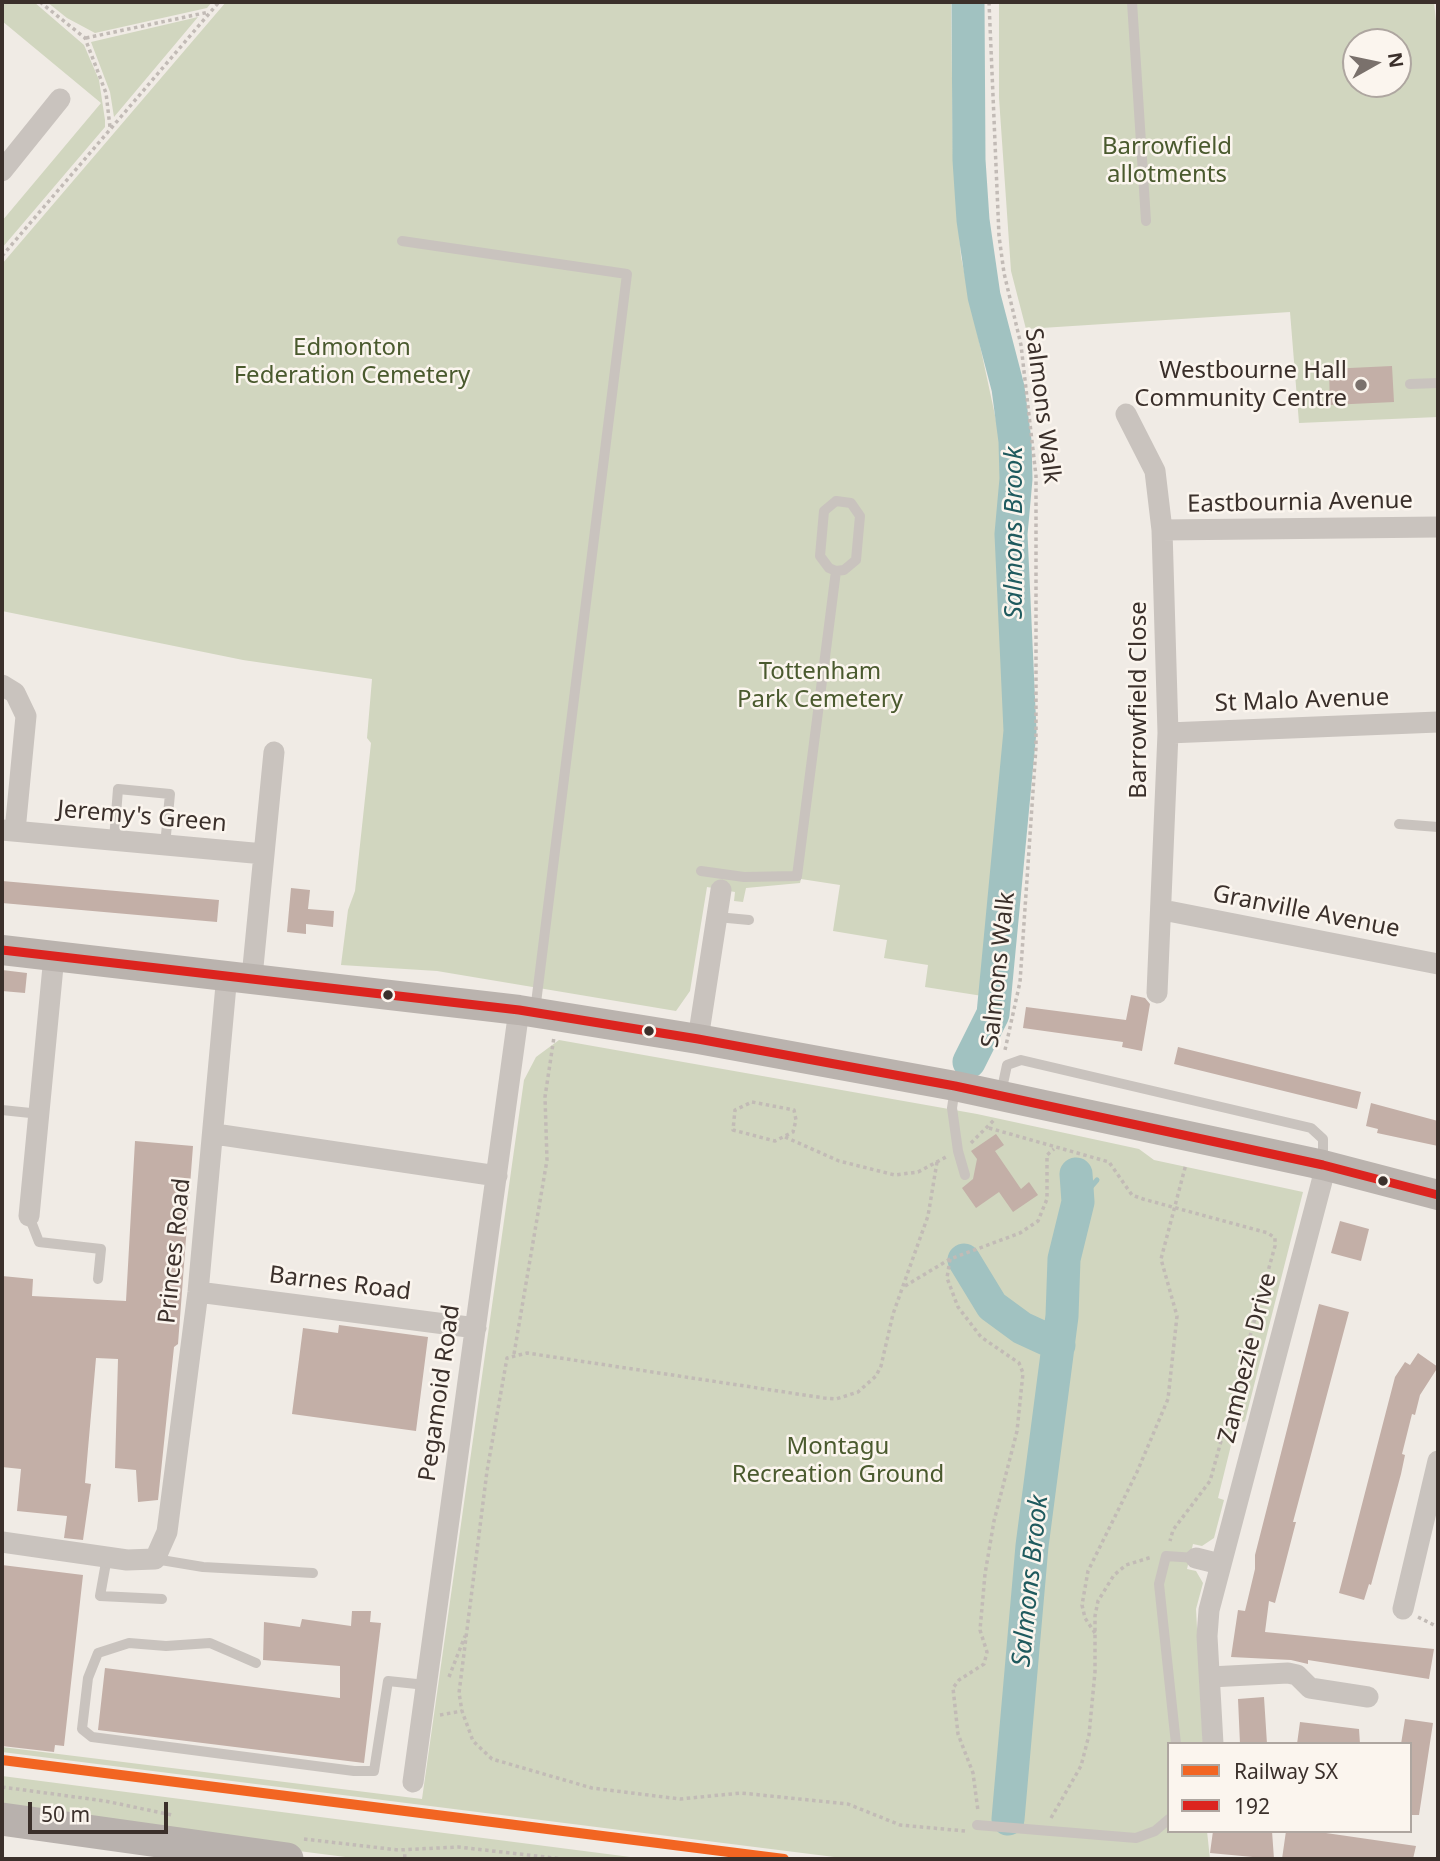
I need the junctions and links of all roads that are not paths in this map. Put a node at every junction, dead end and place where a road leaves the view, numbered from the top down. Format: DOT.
graph roads {
  1 [pos="1132,2"];
  2 [pos="60,99"];
  3 [pos="2,171"];
  4 [pos="1146,221"];
  5 [pos="402,241"];
  6 [pos="1438,383"];
  7 [pos="1410,384"];
  8 [pos="1126,414"];
  9 [pos="1438,527"];
  10 [pos="1162,530"];
  11 [pos="836,571"];
  12 [pos="2,685"];
  13 [pos="1438,722"];
  14 [pos="1168,733"];
  15 [pos="274,752"];
  16 [pos="1399,824"];
  17 [pos="1438,827"];
  18 [pos="8,831"];
  19 [pos="114,841"];
  20 [pos="165,845"];
  21 [pos="264,854"];
  22 [pos="701,871"];
  23 [pos="722,882"];
  24 [pos="1163,910"];
  25 [pos="717,917"];
  26 [pos="750,920"];
  27 [pos="2,950"];
  28 [pos="54,956"];
  29 [pos="1438,964"];
  30 [pos="240,976"];
  31 [pos="1157,993"];
  32 [pos="527,1012"];
  33 [pos="698,1039"];
  34 [pos="955,1086"];
  35 [pos="999,1105"];
  36 [pos="2,1110"];
  37 [pos="40,1114"];
  38 [pos="215,1134"];
  39 [pos="1323,1165"];
  40 [pos="965,1175"];
  41 [pos="497,1176"];
  42 [pos="1438,1195"];
  43 [pos="29,1216"];
  44 [pos="98,1279"];
  45 [pos="198,1292"];
  46 [pos="476,1328"];
  47 [pos="1438,1461"];
  48 [pos="2,1542"];
  49 [pos="107,1557"];
  50 [pos="1196,1558"];
  51 [pos="155,1559"];
  52 [pos="1220,1564"];
  53 [pos="313,1573"];
  54 [pos="162,1599"];
  55 [pos="1403,1609"];
  56 [pos="256,1663"];
  57 [pos="1210,1677"];
  58 [pos="426,1685"];
  59 [pos="1368,1697"];
  60 [pos="1176,1742"];
  61 [pos="1213,1742"];
  62 [pos="413,1782"];
  63 [pos="2,1819"];
  64 [pos="1167,1821"];
  65 [pos="977,1825"];
  66 [pos="291,1848"];
  1 -- 4 [label="lane"];
  2 -- 3 [label="street"];
  5 -- 32 [label="lane"];
  6 -- 7 [label="lane"];
  8 -- 10 [label="street, Barrowfield Close"];
  9 -- 10 [label="street, Eastbournia Avenue"];
  10 -- 14 [label="street, Barrowfield Close"];
  11 -- 11 [label="lane"];
  11 -- 23 [label="lane"];
  12 -- 18 [label="street, Jeremy's Green"];
  13 -- 14 [label="street, St Malo Avenue"];
  14 -- 24 [label="street, Barrowfield Close"];
  15 -- 21 [label="street"];
  16 -- 17 [label="lane"];
  18 -- 19 [label="street, Jeremy's Green"];
  19 -- 20 [label="street, Jeremy's Green"];
  19 -- 20 [label="lane"];
  20 -- 21 [label="street, Jeremy's Green"];
  21 -- 30 [label="street"];
  22 -- 23 [label="lane"];
  23 -- 25 [label="street"];
  24 -- 29 [label="street, Granville Avenue"];
  24 -- 31 [label="street, Barrowfield Close"];
  25 -- 26 [label="lane"];
  25 -- 33 [label="street"];
  27 -- 28 [label="main road"];
  28 -- 30 [label="main road"];
  28 -- 37 [label="street"];
  30 -- 32 [label="main road"];
  30 -- 38 [label="street, Princes Road"];
  32 -- 33 [label="main road"];
  32 -- 41 [label="street, Pegamoid Road"];
  33 -- 34 [label="main road"];
  34 -- 35 [label="main road"];
  34 -- 40 [label="lane"];
  35 -- 39 [label="main road"];
  35 -- 39 [label="lane"];
  36 -- 37 [label="lane"];
  37 -- 43 [label="street"];
  38 -- 41 [label="street"];
  38 -- 45 [label="street, Princes Road"];
  39 -- 42 [label="main road"];
  39 -- 52 [label="street, Zambezie Drive"];
  41 -- 46 [label="street, Pegamoid Road"];
  43 -- 44 [label="lane"];
  45 -- 46 [label="street, Barnes Road"];
  45 -- 51 [label="street, Princes Road"];
  46 -- 58 [label="street, Pegamoid Road"];
  47 -- 55 [label="street"];
  48 -- 49 [label="street"];
  49 -- 51 [label="street"];
  49 -- 54 [label="lane"];
  50 -- 52 [label="street"];
  50 -- 60 [label="lane"];
  51 -- 53 [label="lane"];
  52 -- 57 [label="street, Zambezie Drive"];
  56 -- 58 [label="lane"];
  57 -- 59 [label="street"];
  57 -- 61 [label="street, Zambezie Drive"];
  58 -- 62 [label="street, Pegamoid Road"];
  63 -- 66 [label="main road"];
  64 -- 65 [label="lane"];
}
